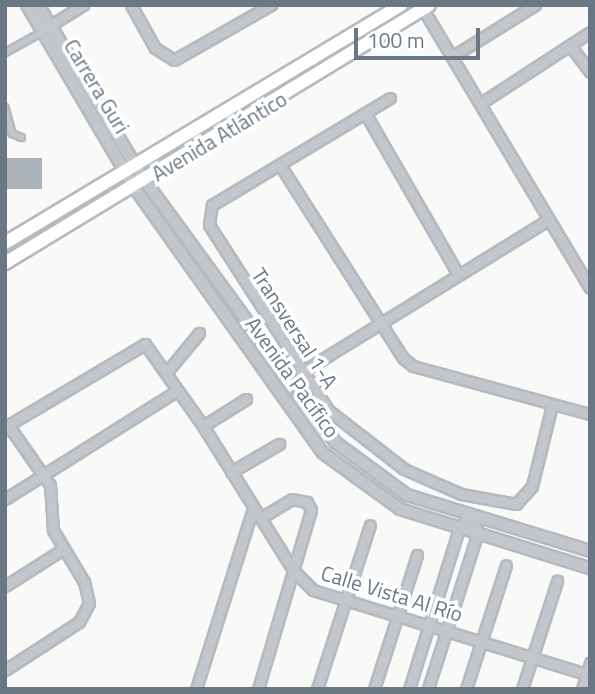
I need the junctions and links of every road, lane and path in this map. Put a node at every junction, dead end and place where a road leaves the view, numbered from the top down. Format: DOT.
graph roads {
  1 [pos="27,5"];
  2 [pos="38,5"];
  3 [pos="83,5"];
  4 [pos="131,5"];
  5 [pos="271,5"];
  6 [pos="401,5"];
  7 [pos="535,5"];
  8 [pos="426,7"];
  9 [pos="46,29"];
  10 [pos="590,32"];
  11 [pos="572,48"];
  12 [pos="5,52"];
  13 [pos="453,56"];
  14 [pos="590,72"];
  15 [pos="390,98"];
  16 [pos="481,103"];
  17 [pos="5,107"];
  18 [pos="365,113"];
  19 [pos="21,137"];
  20 [pos="280,165"];
  21 [pos="131,170"];
  22 [pos="140,184"];
  23 [pos="548,220"];
  24 [pos="5,243"];
  25 [pos="5,263"];
  26 [pos="458,274"];
  27 [pos="590,288"];
  28 [pos="232,297"];
  29 [pos="222,310"];
  30 [pos="379,324"];
  31 [pos="199,333"];
  32 [pos="166,373"];
  33 [pos="300,373"];
  34 [pos="178,390"];
  35 [pos="246,399"];
  36 [pos="552,405"];
  37 [pos="590,414"];
  38 [pos="7,426"];
  39 [pos="204,426"];
  40 [pos="279,444"];
  41 [pos="231,472"];
  42 [pos="42,476"];
  43 [pos="5,499"];
  44 [pos="253,508"];
  45 [pos="470,514"];
  46 [pos="260,518"];
  47 [pos="370,525"];
  48 [pos="459,528"];
  49 [pos="478,532"];
  50 [pos="63,549"];
  51 [pos="590,551"];
  52 [pos="417,555"];
  53 [pos="506,565"];
  54 [pos="588,567"];
  55 [pos="293,570"];
  56 [pos="557,580"];
  57 [pos="5,586"];
  58 [pos="346,598"];
  59 [pos="399,614"];
  60 [pos="431,622"];
  61 [pos="448,628"];
  62 [pos="482,640"];
  63 [pos="532,656"];
  64 [pos="590,662"];
  65 [pos="5,670"];
  66 [pos="588,675"];
  67 [pos="196,689"];
  68 [pos="258,689"];
  69 [pos="317,689"];
  70 [pos="374,689"];
  71 [pos="410,689"];
  72 [pos="428,689"];
  73 [pos="466,689"];
  74 [pos="522,689"];
  75 [pos="582,689"];
  1 -- 9 [label="street, Carrera Guri"];
  2 -- 9 [label="street, Carrera Guri"];
  3 -- 9 [label="street"];
  4 -- 5 [label="street"];
  6 -- 21 [label="main road, Avenida Atlántico"];
  7 -- 13 [label="street"];
  8 -- 13 [label="street"];
  8 -- 22 [label="main road, Avenida Atlántico"];
  9 -- 12 [label="lane"];
  9 -- 21 [label="street, Carrera Guri"];
  10 -- 11 [label="street"];
  11 -- 14 [label="street"];
  11 -- 16 [label="street"];
  13 -- 16 [label="street"];
  15 -- 18 [label="street"];
  16 -- 23 [label="street"];
  17 -- 19 [label="lane"];
  18 -- 20 [label="street"];
  18 -- 26 [label="street"];
  20 -- 30 [label="street"];
  20 -- 33 [label="street, Transversal 1-A"];
  21 -- 22 [label="street, Carrera Guri"];
  21 -- 24 [label="main road, Avenida Atlántico"];
  22 -- 25 [label="main road, Avenida Atlántico"];
  22 -- 28 [label="street, Avenida Pacífico"];
  22 -- 29 [label="street, Avenida Pacífico"];
  23 -- 26 [label="street"];
  23 -- 27 [label="street"];
  26 -- 30 [label="street"];
  28 -- 29 [label="street"];
  28 -- 45 [label="street, Avenida Pacífico"];
  29 -- 48 [label="street, Avenida Pacífico"];
  30 -- 33 [label="street"];
  30 -- 36 [label="street"];
  31 -- 32 [label="street"];
  32 -- 34 [label="street, Calle Vista Al Río"];
  32 -- 38 [label="street, Calle Vista Al Río"];
  33 -- 36 [label="street, Transversal 1-A"];
  34 -- 39 [label="street, Calle Vista Al Río"];
  34 -- 42 [label="street"];
  35 -- 39 [label="street"];
  36 -- 37 [label="street"];
  38 -- 42 [label="street"];
  39 -- 41 [label="street, Calle Vista Al Río"];
  40 -- 41 [label="street"];
  41 -- 44 [label="street, Calle Vista Al Río"];
  42 -- 43 [label="street"];
  42 -- 50 [label="street"];
  44 -- 46 [label="street, Calle Vista Al Río"];
  44 -- 67 [label="street"];
  45 -- 48 [label="street"];
  45 -- 49 [label="street"];
  45 -- 51 [label="street, Avenida Pacífico"];
  46 -- 55 [label="street, Calle Vista Al Río"];
  46 -- 55 [label="street"];
  47 -- 58 [label="street"];
  48 -- 49 [label="street, Avenida Pacífico"];
  48 -- 60 [label="street"];
  49 -- 54 [label="street, Avenida Pacífico"];
  49 -- 61 [label="street"];
  50 -- 57 [label="street"];
  50 -- 65 [label="street"];
  51 -- 54 [label="street"];
  52 -- 59 [label="street"];
  53 -- 62 [label="street"];
  55 -- 58 [label="street, Calle Vista Al Río"];
  55 -- 68 [label="street"];
  56 -- 63 [label="street"];
  58 -- 59 [label="street, Calle Vista Al Río"];
  58 -- 69 [label="street"];
  59 -- 60 [label="street, Calle Vista Al Río"];
  59 -- 70 [label="street"];
  60 -- 61 [label="street, Calle Vista Al Río"];
  60 -- 71 [label="street"];
  61 -- 62 [label="street, Calle Vista Al Río"];
  61 -- 72 [label="street"];
  62 -- 63 [label="street, Calle Vista Al Río"];
  62 -- 73 [label="street"];
  63 -- 66 [label="street, Calle Vista Al Río"];
  63 -- 74 [label="street"];
  64 -- 66 [label="street"];
  66 -- 75 [label="street"];
}
